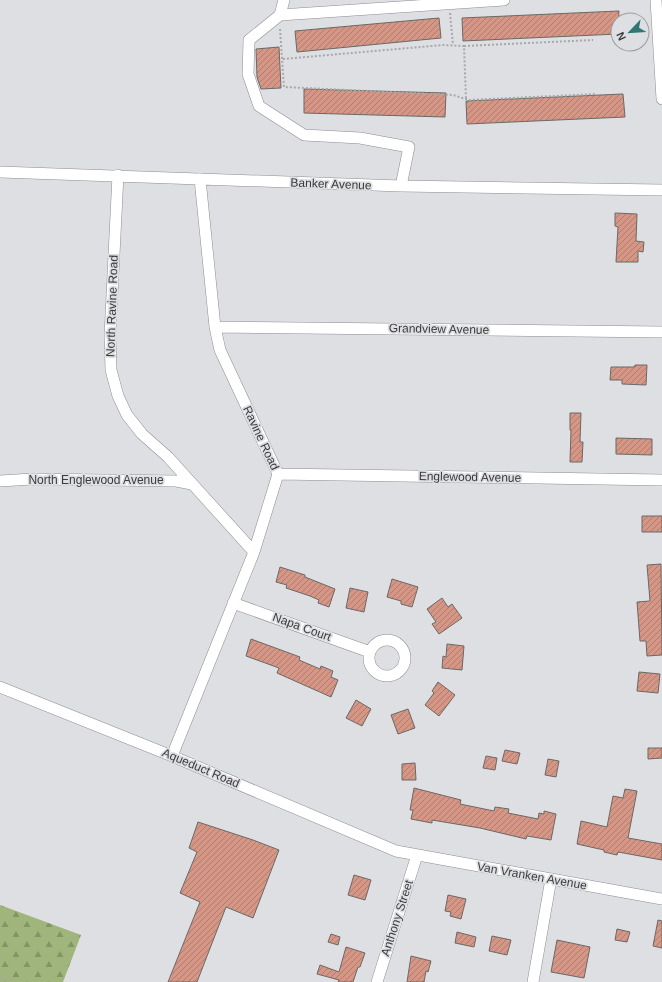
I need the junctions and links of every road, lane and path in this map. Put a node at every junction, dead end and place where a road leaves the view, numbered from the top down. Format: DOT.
graph roads {
  1 [pos="284,0"];
  2 [pos="504,0"];
  3 [pos="656,0"];
  4 [pos="449,4"];
  5 [pos="278,17"];
  6 [pos="593,40"];
  7 [pos="453,45"];
  8 [pos="464,46"];
  9 [pos="283,59"];
  10 [pos="596,94"];
  11 [pos="466,99"];
  12 [pos="662,99"];
  13 [pos="0,172"];
  14 [pos="118,175"];
  15 [pos="200,179"];
  16 [pos="401,186"];
  17 [pos="662,190"];
  18 [pos="215,326"];
  19 [pos="662,332"];
  20 [pos="278,474"];
  21 [pos="662,480"];
  22 [pos="0,481"];
  23 [pos="192,484"];
  24 [pos="254,552"];
  25 [pos="233,603"];
  26 [pos="370,652"];
  27 [pos="0,687"];
  28 [pos="172,756"];
  29 [pos="402,852"];
  30 [pos="417,855"];
  31 [pos="551,880"];
  32 [pos="662,899"];
  33 [pos="0,977"];
  34 [pos="8,982"];
  35 [pos="377,982"];
  36 [pos="533,982"];
  1 -- 5 [label="street"];
  2 -- 4 [label="street"];
  3 -- 12 [label="street"];
  4 -- 5 [label="street"];
  4 -- 7 [label="path"];
  5 -- 9 [label="path"];
  5 -- 16 [label="street"];
  6 -- 8 [label="path"];
  7 -- 8 [label="path"];
  7 -- 9 [label="path"];
  8 -- 11 [label="path"];
  9 -- 11 [label="path"];
  10 -- 11 [label="path"];
  13 -- 14 [label="street, Banker Avenue"];
  14 -- 15 [label="street, Banker Avenue"];
  14 -- 23 [label="street, North Ravine Road"];
  15 -- 16 [label="street, Banker Avenue"];
  15 -- 18 [label="street, Ravine Road"];
  16 -- 17 [label="street, Banker Avenue"];
  18 -- 19 [label="street, Grandview Avenue"];
  18 -- 20 [label="street, Ravine Road"];
  20 -- 21 [label="street, Englewood Avenue"];
  20 -- 24 [label="street, Ravine Road"];
  22 -- 23 [label="street, North Englewood Avenue"];
  23 -- 24 [label="street, North Ravine Road"];
  24 -- 25 [label="street, Ravine Road"];
  25 -- 26 [label="street, Napa Court"];
  25 -- 28 [label="street, Ravine Road"];
  27 -- 28 [label="street, Aqueduct Road"];
  28 -- 29 [label="street, Aqueduct Road"];
  29 -- 30 [label="street, Van Vranken Avenue"];
  30 -- 31 [label="street, Van Vranken Avenue"];
  30 -- 35 [label="street, Anthony Street"];
  31 -- 32 [label="street, Van Vranken Avenue"];
  31 -- 36 [label="street"];
  33 -- 34 [label="path"];
}
